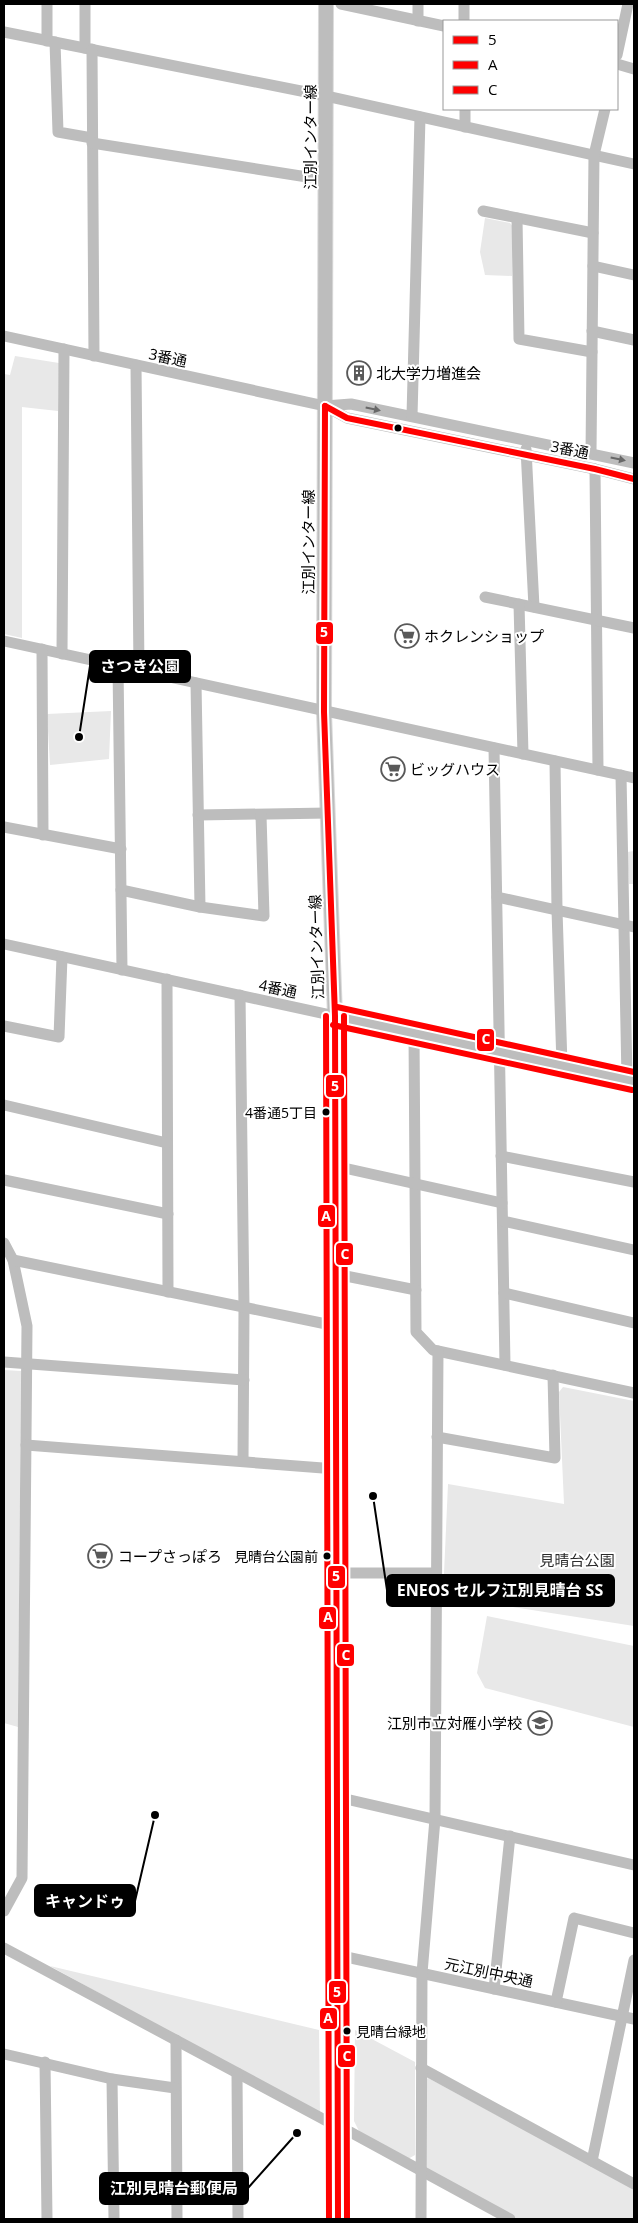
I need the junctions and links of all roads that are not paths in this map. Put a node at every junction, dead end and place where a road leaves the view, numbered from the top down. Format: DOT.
graph roads {
  1 [pos="47,4"];
  2 [pos="85,4"];
  3 [pos="326,4"];
  4 [pos="341,4"];
  5 [pos="418,4"];
  6 [pos="464,4"];
  7 [pos="628,4"];
  8 [pos="464,20"];
  9 [pos="418,21"];
  10 [pos="443,26"];
  11 [pos="4,32"];
  12 [pos="51,41"];
  13 [pos="88,49"];
  14 [pos="618,50"];
  15 [pos="618,64"];
  16 [pos="634,69"];
  17 [pos="326,96"];
  18 [pos="465,110"];
  19 [pos="605,110"];
  20 [pos="420,117"];
  21 [pos="465,127"];
  22 [pos="92,140"];
  23 [pos="594,155"];
  24 [pos="634,164"];
  25 [pos="326,180"];
  26 [pos="484,211"];
  27 [pos="517,218"];
  28 [pos="593,233"];
  29 [pos="593,266"];
  30 [pos="634,274"];
  31 [pos="592,331"];
  32 [pos="4,336"];
  33 [pos="634,340"];
  34 [pos="64,349"];
  35 [pos="592,352"];
  36 [pos="94,356"];
  37 [pos="136,365"];
  38 [pos="325,406"];
  39 [pos="412,416"];
  40 [pos="525,439"];
  41 [pos="591,453"];
  42 [pos="526,456"];
  43 [pos="634,462"];
  44 [pos="594,469"];
  45 [pos="634,479"];
  46 [pos="485,596"];
  47 [pos="519,604"];
  48 [pos="534,607"];
  49 [pos="595,620"];
  50 [pos="634,628"];
  51 [pos="4,641"];
  52 [pos="42,649"];
  53 [pos="62,654"];
  54 [pos="118,666"];
  55 [pos="139,670"];
  56 [pos="196,683"];
  57 [pos="324,712"];
  58 [pos="494,748"];
  59 [pos="524,754"];
  60 [pos="555,761"];
  61 [pos="598,770"];
  62 [pos="621,775"];
  63 [pos="634,778"];
  64 [pos="328,813"];
  65 [pos="198,815"];
  66 [pos="261,815"];
  67 [pos="4,827"];
  68 [pos="43,835"];
  69 [pos="121,849"];
  70 [pos="121,890"];
  71 [pos="496,897"];
  72 [pos="200,906"];
  73 [pos="557,910"];
  74 [pos="629,926"];
  75 [pos="4,944"];
  76 [pos="62,957"];
  77 [pos="122,970"];
  78 [pos="167,979"];
  79 [pos="240,995"];
  80 [pos="335,1016"];
  81 [pos="4,1026"];
  82 [pos="414,1033"];
  83 [pos="499,1051"];
  84 [pos="562,1065"];
  85 [pos="630,1080"];
  86 [pos="4,1105"];
  87 [pos="167,1142"];
  88 [pos="501,1156"];
  89 [pos="336,1166"];
  90 [pos="4,1180"];
  91 [pos="634,1182"];
  92 [pos="415,1184"];
  93 [pos="502,1203"];
  94 [pos="168,1214"];
  95 [pos="502,1221"];
  96 [pos="4,1243"];
  97 [pos="634,1250"];
  98 [pos="13,1260"];
  99 [pos="336,1274"];
  100 [pos="416,1290"];
  101 [pos="168,1292"];
  102 [pos="504,1293"];
  103 [pos="244,1308"];
  104 [pos="634,1323"];
  105 [pos="336,1326"];
  106 [pos="438,1351"];
  107 [pos="4,1362"];
  108 [pos="27,1365"];
  109 [pos="505,1365"];
  110 [pos="552,1375"];
  111 [pos="244,1380"];
  112 [pos="634,1393"];
  113 [pos="437,1437"];
  114 [pos="26,1445"];
  115 [pos="243,1461"];
  116 [pos="336,1469"];
  117 [pos="336,1573"];
  118 [pos="436,1573"];
  119 [pos="337,1797"];
  120 [pos="435,1819"];
  121 [pos="510,1836"];
  122 [pos="634,1865"];
  123 [pos="4,1911"];
  124 [pos="634,1933"];
  125 [pos="4,1948"];
  126 [pos="337,1955"];
  127 [pos="634,1960"];
  128 [pos="422,1973"];
  129 [pos="494,1989"];
  130 [pos="556,2002"];
  131 [pos="621,2016"];
  132 [pos="634,2019"];
  133 [pos="176,2040"];
  134 [pos="4,2054"];
  135 [pos="45,2062"];
  136 [pos="421,2068"];
  137 [pos="237,2073"];
  138 [pos="112,2078"];
  139 [pos="175,2088"];
  140 [pos="338,2127"];
  141 [pos="592,2161"];
  142 [pos="420,2170"];
  143 [pos="634,2184"];
  144 [pos="504,2218"];
  145 [pos="47,2219"];
  146 [pos="114,2219"];
  147 [pos="177,2219"];
  148 [pos="238,2219"];
  149 [pos="338,2219"];
  150 [pos="421,2219"];
  1 -- 12 [label="street"];
  2 -- 13 [label="street"];
  3 -- 17 [label="main road, 江別インター線"];
  4 -- 9 [label="street"];
  5 -- 9 [label="street"];
  6 -- 8 [label="street"];
  7 -- 14 [label="street"];
  9 -- 10 [label="street"];
  11 -- 12 [label="street"];
  12 -- 13 [label="street"];
  12 -- 22 [label="street"];
  13 -- 17 [label="street"];
  13 -- 22 [label="street"];
  15 -- 16 [label="street"];
  17 -- 20 [label="street"];
  17 -- 25 [label="main road, 江別インター線"];
  18 -- 21 [label="street"];
  19 -- 23 [label="street"];
  20 -- 21 [label="street"];
  20 -- 39 [label="street"];
  21 -- 23 [label="street"];
  22 -- 25 [label="street"];
  22 -- 36 [label="street"];
  23 -- 24 [label="street"];
  23 -- 28 [label="street"];
  25 -- 38 [label="main road, 江別インター線"];
  26 -- 27 [label="street"];
  27 -- 28 [label="street"];
  27 -- 35 [label="street"];
  28 -- 29 [label="street"];
  29 -- 30 [label="street"];
  29 -- 31 [label="street"];
  31 -- 33 [label="street"];
  31 -- 35 [label="street"];
  32 -- 34 [label="street, 3番通"];
  34 -- 36 [label="street, 3番通"];
  34 -- 53 [label="street"];
  35 -- 41 [label="street"];
  36 -- 37 [label="street, 3番通"];
  37 -- 38 [label="street, 3番通"];
  37 -- 55 [label="street"];
  38 -- 39 [label="street, 3番通, one-way"];
  38 -- 42 [label="street, 3番通"];
  38 -- 57 [label="main road, 江別インター線"];
  39 -- 40 [label="street, 3番通"];
  40 -- 41 [label="street, 3番通"];
  40 -- 42 [label="street"];
  41 -- 43 [label="street, 3番通, one-way"];
  42 -- 44 [label="street, 3番通"];
  42 -- 48 [label="street"];
  44 -- 45 [label="street, 3番通"];
  44 -- 49 [label="street"];
  46 -- 47 [label="street"];
  47 -- 48 [label="street"];
  47 -- 59 [label="street"];
  48 -- 49 [label="street"];
  49 -- 50 [label="street"];
  49 -- 61 [label="street"];
  51 -- 52 [label="street"];
  52 -- 53 [label="street"];
  52 -- 68 [label="street"];
  53 -- 54 [label="street"];
  54 -- 55 [label="street"];
  54 -- 69 [label="street"];
  55 -- 56 [label="street"];
  56 -- 57 [label="street"];
  56 -- 65 [label="street"];
  57 -- 58 [label="street"];
  57 -- 64 [label="main road, 江別インター線"];
  58 -- 59 [label="street"];
  58 -- 71 [label="street"];
  59 -- 60 [label="street"];
  60 -- 61 [label="street"];
  60 -- 73 [label="street"];
  61 -- 62 [label="street"];
  62 -- 63 [label="street"];
  62 -- 74 [label="street"];
  64 -- 66 [label="street"];
  64 -- 80 [label="main road, 江別インター線"];
  65 -- 66 [label="street"];
  65 -- 72 [label="street"];
  66 -- 72 [label="street"];
  67 -- 68 [label="street"];
  68 -- 69 [label="street"];
  69 -- 70 [label="street"];
  70 -- 72 [label="street"];
  70 -- 77 [label="street"];
  71 -- 73 [label="street"];
  71 -- 83 [label="street"];
  73 -- 74 [label="street"];
  73 -- 84 [label="street"];
  74 -- 85 [label="street"];
  75 -- 76 [label="street, 4番通"];
  76 -- 77 [label="street, 4番通"];
  76 -- 81 [label="street"];
  77 -- 78 [label="street, 4番通"];
  78 -- 79 [label="street, 4番通"];
  78 -- 87 [label="street"];
  79 -- 80 [label="street, 4番通"];
  79 -- 103 [label="street"];
  80 -- 82 [label="street, 4番通"];
  80 -- 89 [label="main road, 江別インター線"];
  82 -- 83 [label="street, 4番通"];
  82 -- 92 [label="street"];
  83 -- 84 [label="street, 4番通"];
  83 -- 88 [label="street"];
  84 -- 85 [label="street, 4番通"];
  86 -- 87 [label="street"];
  87 -- 94 [label="street"];
  88 -- 91 [label="street"];
  88 -- 93 [label="street"];
  89 -- 92 [label="street"];
  89 -- 99 [label="main road, 江別インター線"];
  90 -- 94 [label="street"];
  92 -- 93 [label="street"];
  92 -- 100 [label="street"];
  93 -- 95 [label="street"];
  94 -- 101 [label="street"];
  95 -- 97 [label="street"];
  95 -- 102 [label="street"];
  96 -- 98 [label="street"];
  98 -- 101 [label="street"];
  98 -- 108 [label="street"];
  99 -- 100 [label="street"];
  99 -- 105 [label="main road, 江別インター線"];
  100 -- 106 [label="street"];
  101 -- 103 [label="street"];
  102 -- 104 [label="street"];
  102 -- 109 [label="street"];
  103 -- 105 [label="street"];
  103 -- 111 [label="street"];
  105 -- 116 [label="main road, 江別インター線"];
  106 -- 109 [label="street"];
  106 -- 113 [label="street"];
  107 -- 108 [label="street"];
  108 -- 111 [label="street"];
  108 -- 114 [label="street"];
  109 -- 110 [label="street"];
  110 -- 112 [label="street"];
  110 -- 113 [label="street"];
  111 -- 115 [label="street"];
  113 -- 118 [label="street"];
  114 -- 115 [label="street"];
  114 -- 123 [label="street"];
  115 -- 116 [label="street"];
  116 -- 117 [label="main road, 江別インター線"];
  117 -- 118 [label="street"];
  117 -- 119 [label="main road, 江別インター線"];
  118 -- 120 [label="street"];
  119 -- 120 [label="street"];
  119 -- 126 [label="main road, 江別インター線"];
  120 -- 121 [label="street"];
  120 -- 128 [label="street"];
  121 -- 122 [label="street"];
  121 -- 129 [label="street"];
  124 -- 130 [label="street"];
  125 -- 133 [label="street"];
  126 -- 128 [label="street, 元江別中央通"];
  126 -- 140 [label="main road, 江別インター線"];
  127 -- 131 [label="street"];
  128 -- 129 [label="street, 元江別中央通"];
  128 -- 136 [label="street"];
  129 -- 130 [label="street, 元江別中央通"];
  130 -- 131 [label="street, 元江別中央通"];
  131 -- 132 [label="street, 元江別中央通"];
  131 -- 141 [label="street"];
  133 -- 137 [label="street"];
  133 -- 139 [label="street"];
  134 -- 135 [label="street"];
  135 -- 138 [label="street"];
  135 -- 145 [label="street"];
  136 -- 141 [label="street"];
  136 -- 142 [label="street"];
  137 -- 140 [label="street"];
  137 -- 148 [label="street"];
  138 -- 139 [label="street"];
  138 -- 146 [label="street"];
  139 -- 147 [label="street"];
  140 -- 142 [label="street"];
  140 -- 149 [label="main road, 江別インター線"];
  141 -- 143 [label="street"];
  142 -- 144 [label="street"];
  142 -- 150 [label="street"];
}
